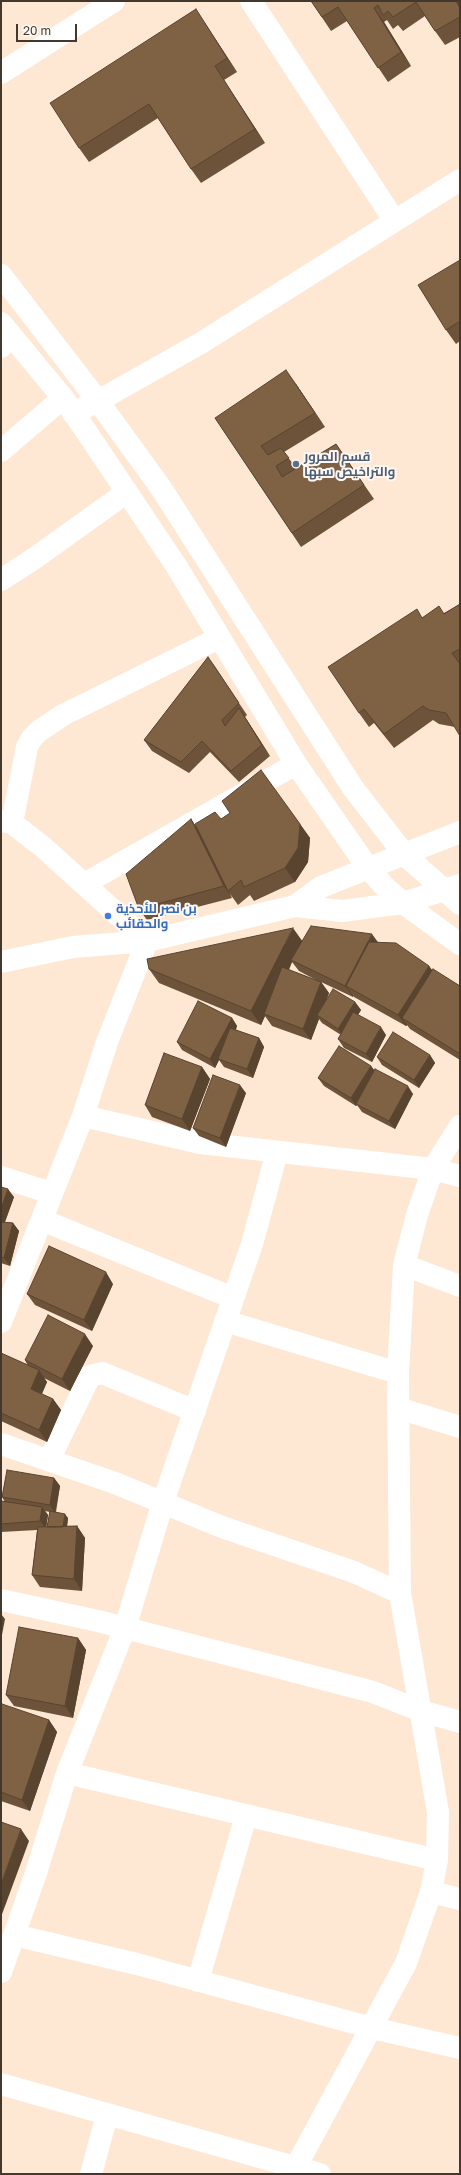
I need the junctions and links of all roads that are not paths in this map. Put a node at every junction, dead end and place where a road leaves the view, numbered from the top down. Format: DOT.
graph roads {
  1 [pos="114,1"];
  2 [pos="251,1"];
  3 [pos="1,73"];
  4 [pos="460,180"];
  5 [pos="394,220"];
  6 [pos="1,275"];
  7 [pos="4,335"];
  8 [pos="98,401"];
  9 [pos="68,406"];
  10 [pos="1,451"];
  11 [pos="127,492"];
  12 [pos="1,580"];
  13 [pos="219,638"];
  14 [pos="296,764"];
  15 [pos="6,822"];
  16 [pos="460,832"];
  17 [pos="405,855"];
  18 [pos="368,868"];
  19 [pos="84,884"];
  20 [pos="455,893"];
  21 [pos="404,903"];
  22 [pos="295,906"];
  23 [pos="147,941"];
  24 [pos="460,944"];
  25 [pos="1,962"];
  26 [pos="83,1116"];
  27 [pos="460,1126"];
  28 [pos="277,1152"];
  29 [pos="433,1169"];
  30 [pos="460,1176"];
  31 [pos="1,1177"];
  32 [pos="51,1193"];
  33 [pos="42,1220"];
  34 [pos="404,1265"];
  35 [pos="10,1277"];
  36 [pos="460,1286"];
  37 [pos="233,1298"];
  38 [pos="1,1322"];
  39 [pos="225,1322"];
  40 [pos="398,1373"];
  41 [pos="398,1408"];
  42 [pos="195,1411"];
  43 [pos="460,1427"];
  44 [pos="2,1449"];
  45 [pos="49,1460"];
  46 [pos="164,1502"];
  47 [pos="400,1593"];
  48 [pos="1,1600"];
  49 [pos="125,1628"];
  50 [pos="421,1711"];
  51 [pos="460,1722"];
  52 [pos="68,1773"];
  53 [pos="246,1816"];
  54 [pos="437,1860"];
  55 [pos="431,1892"];
  56 [pos="460,1899"];
  57 [pos="14,1935"];
  58 [pos="1,1972"];
  59 [pos="198,1981"];
  60 [pos="372,2028"];
  61 [pos="460,2048"];
  62 [pos="1,2084"];
  63 [pos="107,2115"];
  64 [pos="294,2170"];
  65 [pos="91,2174"];
  66 [pos="320,2174"];
  1 -- 3 [label="street"];
  2 -- 5 [label="street"];
  4 -- 5 [label="street"];
  5 -- 8 [label="street"];
  6 -- 8 [label="street"];
  7 -- 9 [label="street"];
  8 -- 9 [label="street"];
  8 -- 17 [label="street"];
  9 -- 10 [label="street"];
  9 -- 11 [label="street"];
  11 -- 12 [label="street"];
  11 -- 13 [label="street"];
  13 -- 14 [label="street"];
  13 -- 15 [label="street"];
  14 -- 18 [label="street"];
  14 -- 19 [label="street"];
  15 -- 19 [label="street"];
  16 -- 17 [label="street"];
  17 -- 18 [label="street"];
  17 -- 20 [label="street"];
  18 -- 21 [label="street"];
  18 -- 22 [label="street"];
  19 -- 23 [label="street"];
  20 -- 21 [label="street"];
  21 -- 22 [label="street"];
  21 -- 24 [label="street"];
  22 -- 23 [label="street"];
  23 -- 25 [label="street"];
  23 -- 26 [label="street"];
  26 -- 28 [label="street"];
  26 -- 32 [label="street"];
  27 -- 29 [label="street"];
  28 -- 29 [label="street"];
  28 -- 37 [label="street"];
  29 -- 30 [label="street"];
  29 -- 34 [label="street"];
  31 -- 32 [label="street"];
  32 -- 33 [label="street"];
  33 -- 35 [label="street"];
  33 -- 37 [label="street"];
  34 -- 36 [label="street"];
  34 -- 40 [label="street"];
  35 -- 38 [label="street"];
  37 -- 39 [label="street"];
  39 -- 40 [label="street"];
  39 -- 42 [label="street"];
  40 -- 41 [label="street"];
  41 -- 43 [label="street"];
  41 -- 47 [label="street"];
  42 -- 45 [label="street"];
  42 -- 46 [label="street"];
  44 -- 45 [label="street"];
  45 -- 46 [label="street"];
  46 -- 47 [label="street"];
  46 -- 49 [label="street"];
  47 -- 50 [label="street"];
  48 -- 49 [label="street"];
  49 -- 50 [label="street"];
  49 -- 52 [label="street"];
  50 -- 51 [label="street"];
  50 -- 54 [label="street"];
  52 -- 53 [label="street"];
  52 -- 57 [label="street"];
  53 -- 54 [label="street"];
  53 -- 59 [label="street"];
  54 -- 55 [label="street"];
  55 -- 56 [label="street"];
  55 -- 60 [label="street"];
  57 -- 58 [label="street"];
  57 -- 59 [label="street"];
  59 -- 60 [label="street"];
  60 -- 61 [label="street"];
  60 -- 64 [label="street"];
  62 -- 63 [label="street"];
  63 -- 64 [label="street"];
  63 -- 65 [label="street"];
  64 -- 66 [label="street"];
}
